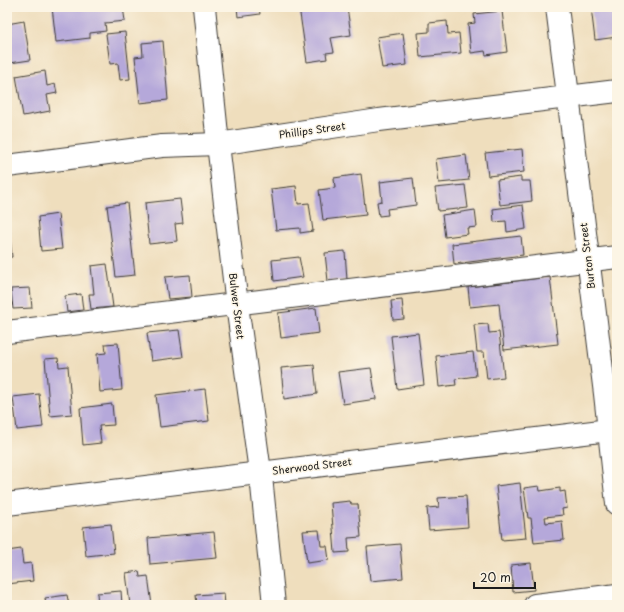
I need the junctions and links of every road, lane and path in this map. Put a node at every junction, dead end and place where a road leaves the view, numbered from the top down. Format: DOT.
graph roads {
  1 [pos="204,7"];
  2 [pos="557,7"];
  3 [pos="617,91"];
  4 [pos="568,97"];
  5 [pos="218,144"];
  6 [pos="7,166"];
  7 [pos="617,258"];
  8 [pos="588,261"];
  9 [pos="237,304"];
  10 [pos="7,332"];
  11 [pos="613,429"];
  12 [pos="260,472"];
  13 [pos="7,504"];
  14 [pos="617,504"];
  15 [pos="617,595"];
  16 [pos="274,605"];
  17 [pos="535,605"];
  1 -- 5 [label="street, Bulwer Street"];
  2 -- 4 [label="street, Burton Street"];
  3 -- 4 [label="street, Phillips Street"];
  4 -- 5 [label="street, Phillips Street"];
  4 -- 8 [label="street, Burton Street"];
  5 -- 6 [label="street, Phillips Street"];
  5 -- 9 [label="street, Bulwer Street"];
  7 -- 8 [label="street"];
  8 -- 9 [label="street"];
  8 -- 11 [label="street, Burton Street"];
  9 -- 10 [label="street"];
  9 -- 12 [label="street, Bulwer Street"];
  11 -- 12 [label="street, Sherwood Street"];
  11 -- 14 [label="street, Burton Street"];
  12 -- 13 [label="street, Sherwood Street"];
  12 -- 16 [label="street, Bulwer Street"];
  15 -- 17 [label="street"];
}
